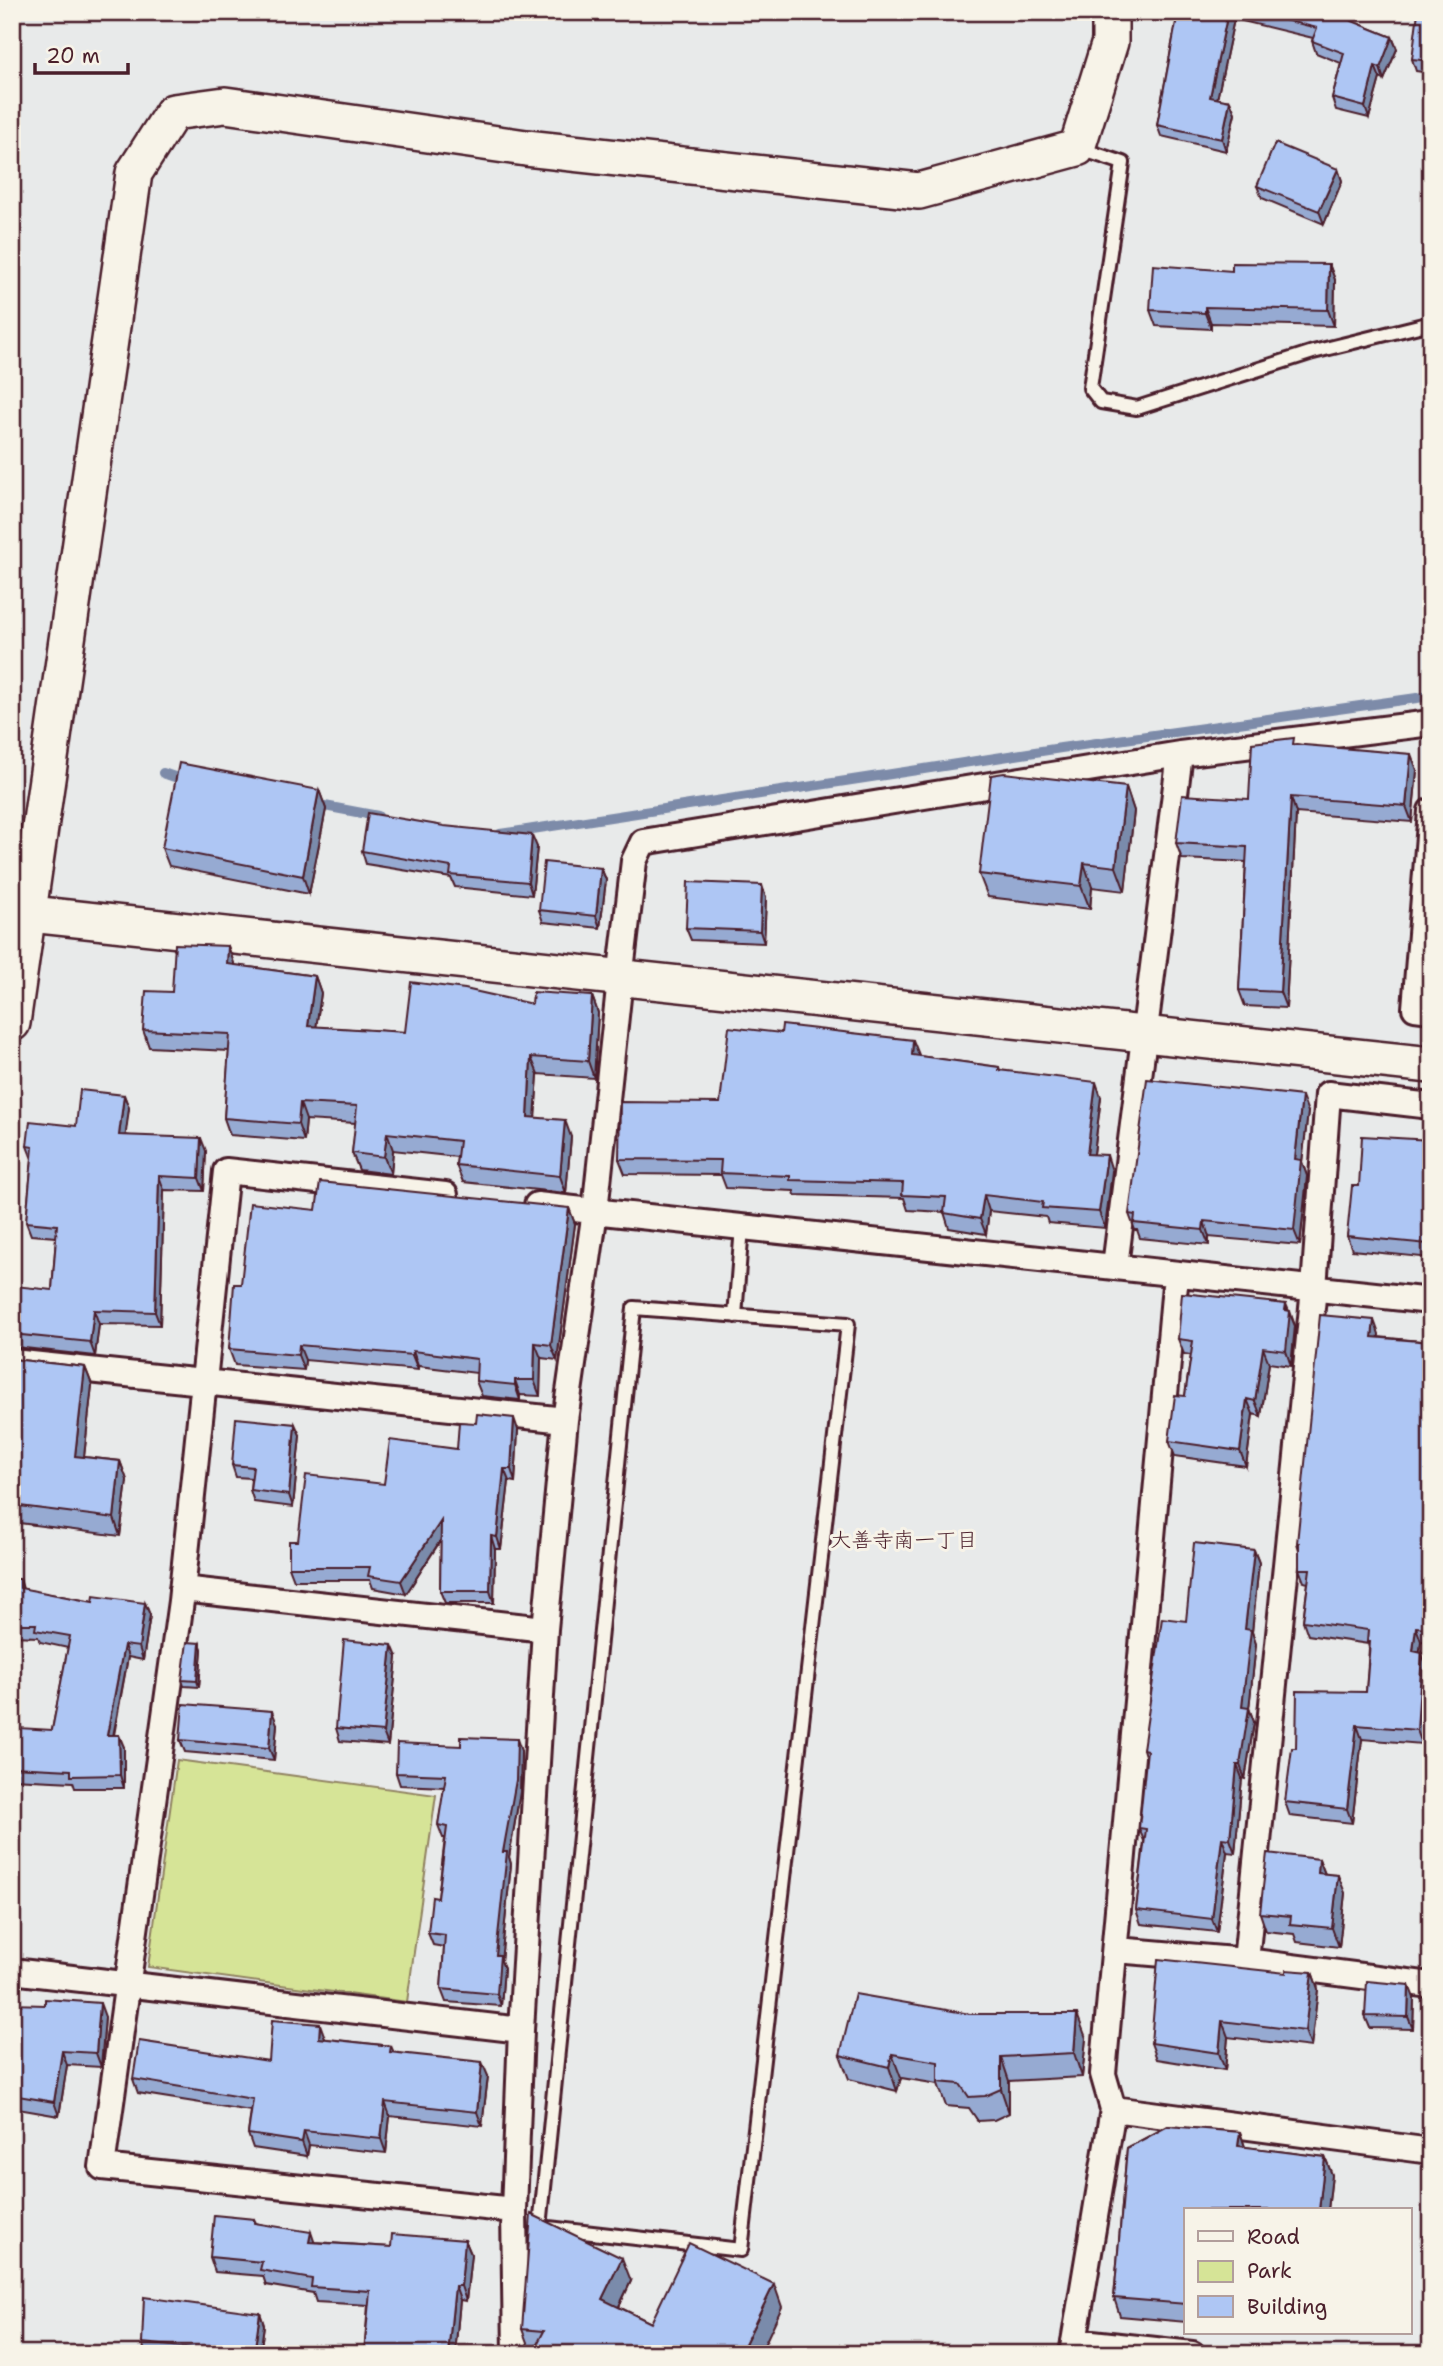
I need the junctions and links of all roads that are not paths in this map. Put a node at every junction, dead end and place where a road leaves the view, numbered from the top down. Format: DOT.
graph roads {
  1 [pos="1110,12"];
  2 [pos="1077,148"];
  3 [pos="1431,323"];
  4 [pos="1431,723"];
  5 [pos="1180,754"];
  6 [pos="1431,814"];
  7 [pos="19,913"];
  8 [pos="620,979"];
  9 [pos="1431,1010"];
  10 [pos="12,1023"];
  11 [pos="1145,1033"];
  12 [pos="1431,1065"];
  13 [pos="1431,1106"];
  14 [pos="472,1198"];
  15 [pos="513,1202"];
  16 [pos="595,1211"];
  17 [pos="742,1227"];
  18 [pos="1115,1266"];
  19 [pos="1176,1274"];
  20 [pos="1314,1288"];
  21 [pos="1431,1301"];
  22 [pos="735,1316"];
  23 [pos="12,1362"];
  24 [pos="202,1384"];
  25 [pos="565,1420"];
  26 [pos="182,1589"];
  27 [pos="545,1629"];
  28 [pos="1116,1950"];
  29 [pos="1246,1961"];
  30 [pos="12,1970"];
  31 [pos="126,1983"];
  32 [pos="1431,1985"];
  33 [pos="520,2030"];
  34 [pos="1113,2109"];
  35 [pos="1431,2151"];
  36 [pos="514,2210"];
  37 [pos="1073,2347"];
  38 [pos="516,2354"];
  39 [pos="1192,2354"];
  1 -- 2 [label="street"];
  2 -- 3 [label="lane"];
  2 -- 7 [label="street"];
  4 -- 5 [label="street"];
  5 -- 8 [label="street"];
  5 -- 11 [label="street"];
  6 -- 9 [label="street"];
  7 -- 8 [label="street"];
  7 -- 10 [label="street"];
  8 -- 11 [label="street"];
  8 -- 16 [label="street"];
  11 -- 12 [label="street"];
  11 -- 18 [label="street"];
  13 -- 20 [label="street"];
  14 -- 24 [label="street"];
  15 -- 16 [label="street"];
  16 -- 17 [label="street"];
  16 -- 25 [label="street"];
  17 -- 18 [label="street"];
  17 -- 22 [label="lane"];
  18 -- 19 [label="street"];
  19 -- 20 [label="street"];
  19 -- 28 [label="street"];
  20 -- 21 [label="street"];
  20 -- 29 [label="street"];
  22 -- 22 [label="lane"];
  23 -- 24 [label="street"];
  24 -- 25 [label="street"];
  24 -- 26 [label="street"];
  25 -- 27 [label="street"];
  26 -- 27 [label="street"];
  26 -- 31 [label="street"];
  27 -- 33 [label="street"];
  28 -- 29 [label="street"];
  28 -- 34 [label="street"];
  29 -- 32 [label="street"];
  30 -- 31 [label="street"];
  31 -- 33 [label="street"];
  31 -- 36 [label="street"];
  33 -- 36 [label="street"];
  34 -- 35 [label="street"];
  34 -- 37 [label="street"];
  36 -- 38 [label="street"];
  37 -- 39 [label="street"];
}
